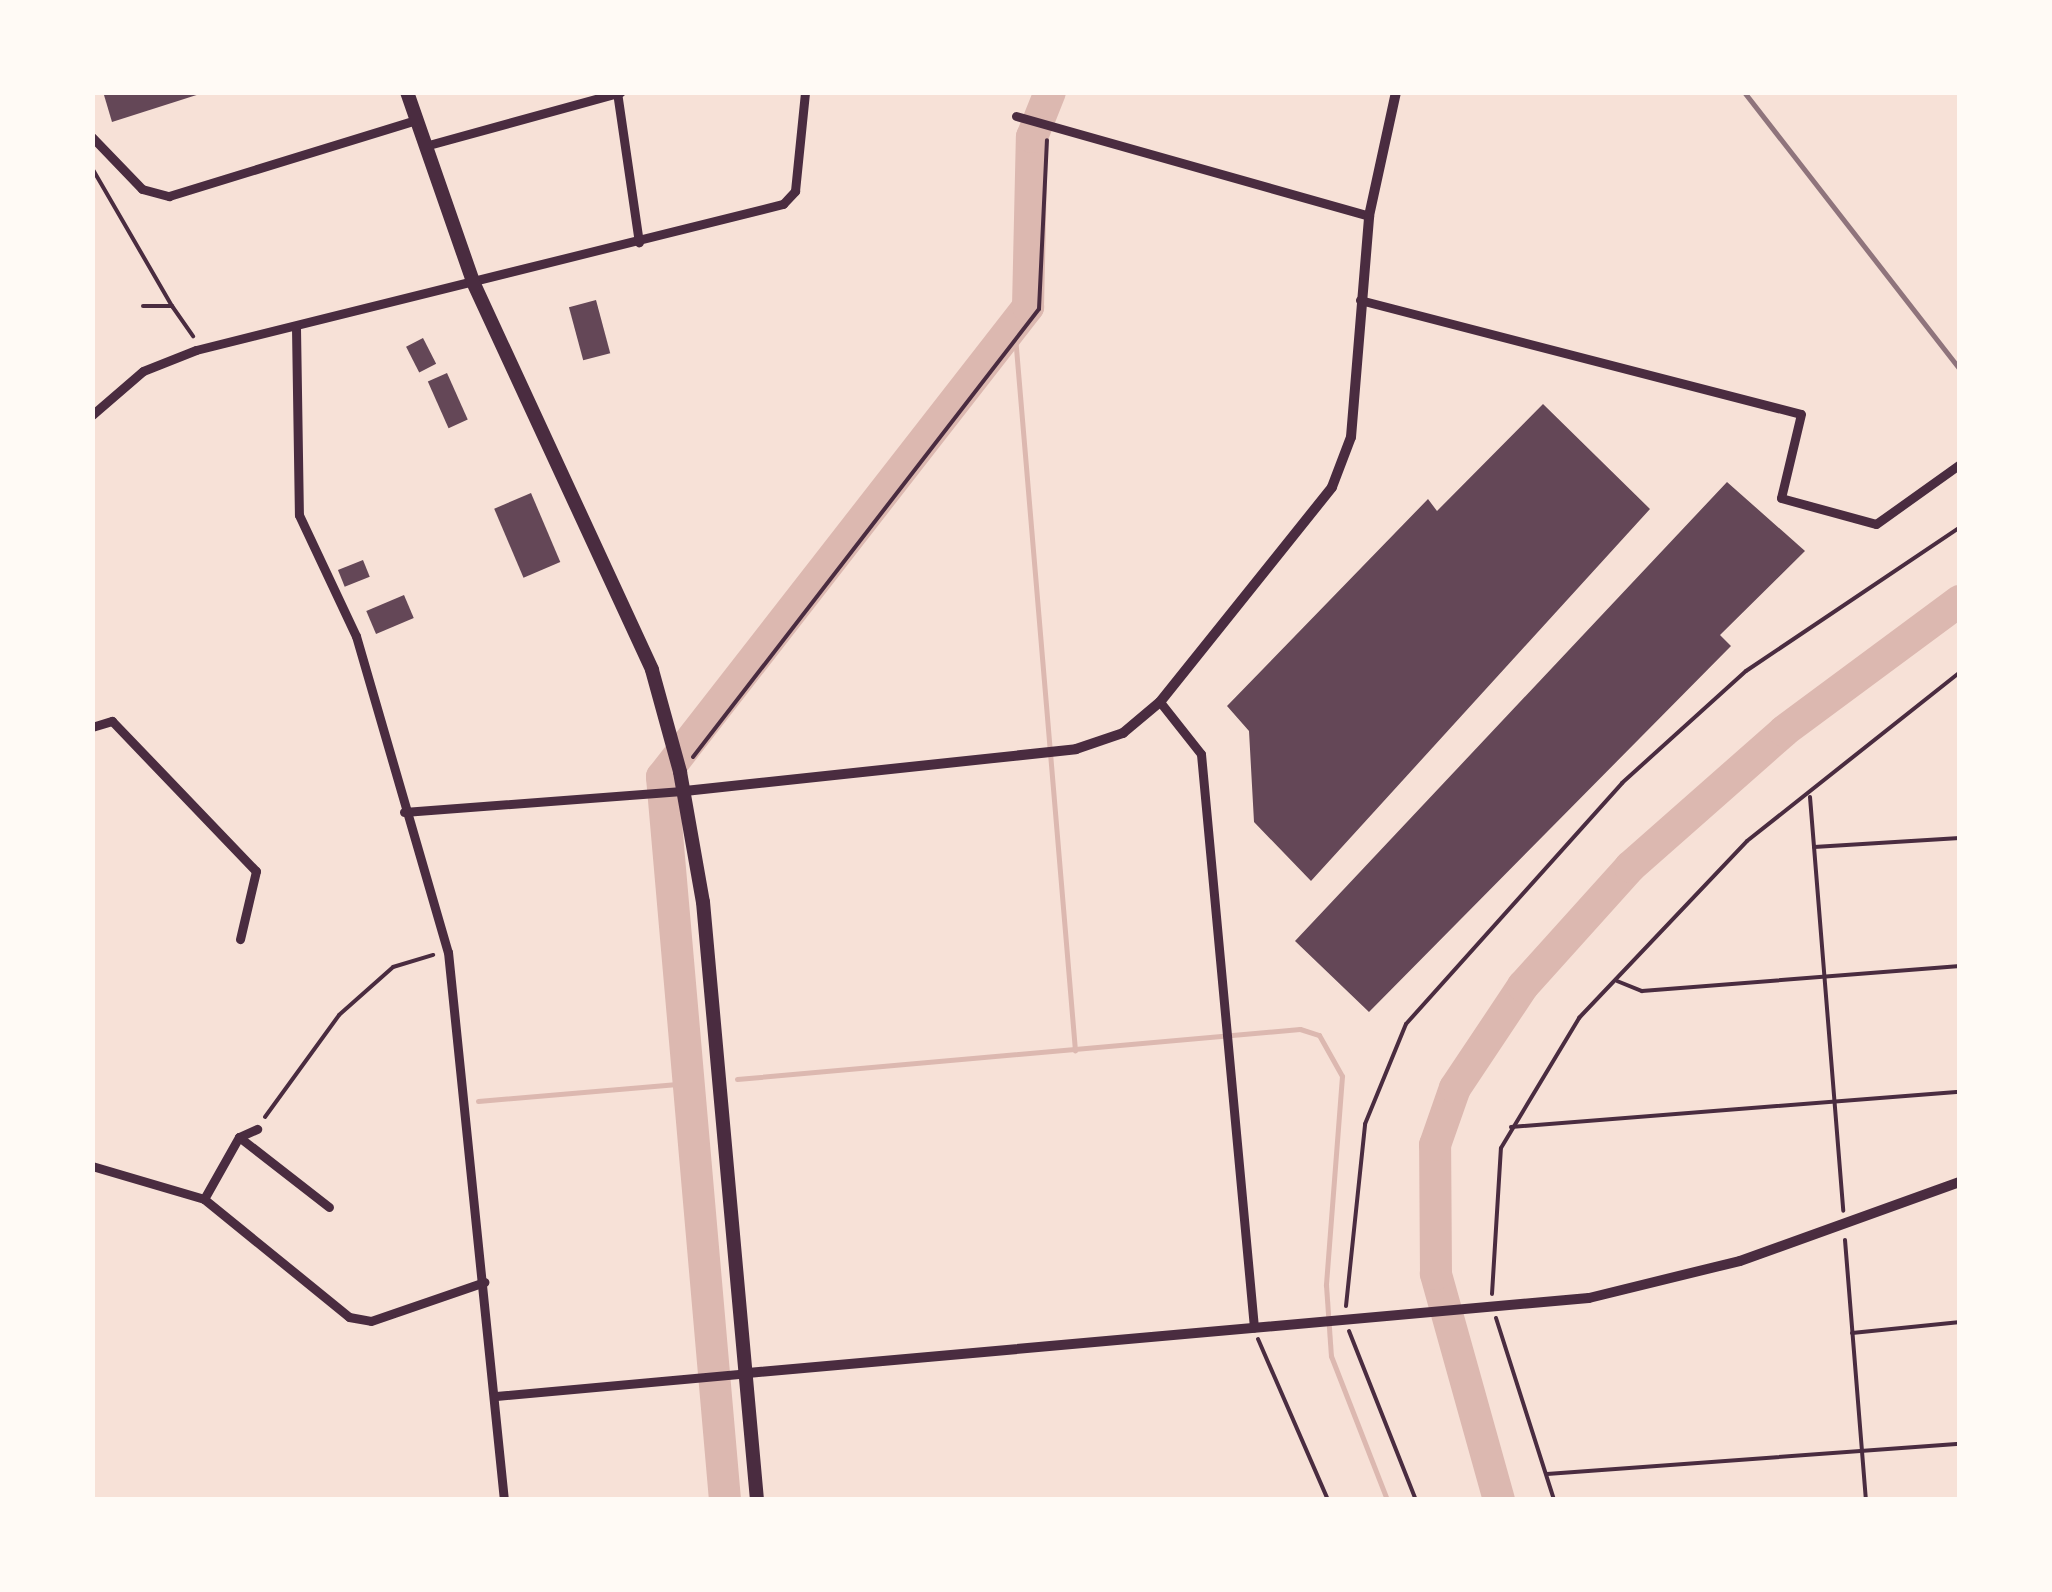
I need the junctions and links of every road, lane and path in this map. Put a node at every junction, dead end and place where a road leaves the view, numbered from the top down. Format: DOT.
graph roads {
  1 [pos="407,92"];
  2 [pos="805,92"];
  3 [pos="1396,92"];
  4 [pos="618,93"];
  5 [pos="1016,116"];
  6 [pos="416,120"];
  7 [pos="1047,130"];
  8 [pos="92,137"];
  9 [pos="423,147"];
  10 [pos="92,168"];
  11 [pos="1369,216"];
  12 [pos="639,242"];
  13 [pos="473,282"];
  14 [pos="1360,300"];
  15 [pos="143,306"];
  16 [pos="172,306"];
  17 [pos="296,328"];
  18 [pos="198,350"];
  19 [pos="92,415"];
  20 [pos="1960,464"];
  21 [pos="1960,527"];
  22 [pos="1960,672"];
  23 [pos="1160,702"];
  24 [pos="92,728"];
  25 [pos="680,772"];
  26 [pos="684,791"];
  27 [pos="1810,794"];
  28 [pos="404,812"];
  29 [pos="1960,838"];
  30 [pos="1814,848"];
  31 [pos="240,940"];
  32 [pos="448,952"];
  33 [pos="1960,966"];
  34 [pos="1822,978"];
  35 [pos="1617,981"];
  36 [pos="1960,1092"];
  37 [pos="1835,1103"];
  38 [pos="1511,1127"];
  39 [pos="257,1129"];
  40 [pos="240,1138"];
  41 [pos="92,1166"];
  42 [pos="1960,1182"];
  43 [pos="204,1198"];
  44 [pos="329,1207"];
  45 [pos="1843,1222"];
  46 [pos="484,1282"];
  47 [pos="1492,1306"];
  48 [pos="1348,1322"];
  49 [pos="1960,1322"];
  50 [pos="1254,1328"];
  51 [pos="1852,1334"];
  52 [pos="748,1373"];
  53 [pos="496,1396"];
  54 [pos="1960,1444"];
  55 [pos="1862,1451"];
  56 [pos="1548,1474"];
  57 [pos="504,1500"];
  58 [pos="757,1500"];
  59 [pos="1328,1500"];
  60 [pos="1416,1500"];
  61 [pos="1554,1500"];
  62 [pos="1866,1500"];
  1 -- 6 [label="highway"];
  2 -- 12 [label="street"];
  3 -- 11 [label="street"];
  4 -- 9 [label="street"];
  4 -- 12 [label="street"];
  5 -- 7 [label="street"];
  6 -- 8 [label="street"];
  6 -- 9 [label="highway"];
  7 -- 11 [label="street"];
  7 -- 25 [label="path"];
  9 -- 13 [label="highway"];
  10 -- 16 [label="path"];
  11 -- 14 [label="street"];
  12 -- 13 [label="street"];
  13 -- 17 [label="street"];
  13 -- 25 [label="highway"];
  14 -- 20 [label="street"];
  14 -- 23 [label="street"];
  15 -- 16 [label="path"];
  16 -- 18 [label="path"];
  17 -- 18 [label="street"];
  17 -- 28 [label="street"];
  18 -- 19 [label="street"];
  21 -- 48 [label="path"];
  22 -- 27 [label="path"];
  23 -- 26 [label="street"];
  23 -- 50 [label="street"];
  24 -- 31 [label="street"];
  25 -- 26 [label="highway"];
  26 -- 28 [label="street"];
  26 -- 52 [label="highway"];
  27 -- 30 [label="path"];
  27 -- 35 [label="path"];
  28 -- 32 [label="street"];
  29 -- 30 [label="path"];
  30 -- 34 [label="path"];
  32 -- 39 [label="path"];
  32 -- 46 [label="street"];
  33 -- 34 [label="path"];
  34 -- 35 [label="path"];
  34 -- 37 [label="path"];
  35 -- 38 [label="path"];
  36 -- 37 [label="path"];
  37 -- 38 [label="path"];
  37 -- 45 [label="path"];
  38 -- 47 [label="path"];
  39 -- 40 [label="street"];
  40 -- 43 [label="street"];
  40 -- 44 [label="street"];
  41 -- 43 [label="street"];
  42 -- 45 [label="street"];
  43 -- 46 [label="street"];
  45 -- 47 [label="street"];
  45 -- 51 [label="path"];
  46 -- 53 [label="street"];
  47 -- 48 [label="street"];
  47 -- 56 [label="path"];
  48 -- 50 [label="street"];
  48 -- 60 [label="path"];
  49 -- 51 [label="path"];
  50 -- 52 [label="street"];
  50 -- 59 [label="path"];
  51 -- 55 [label="path"];
  52 -- 53 [label="street"];
  52 -- 58 [label="highway"];
  53 -- 57 [label="street"];
  54 -- 55 [label="path"];
  55 -- 56 [label="path"];
  55 -- 62 [label="path"];
  56 -- 61 [label="path"];
}
